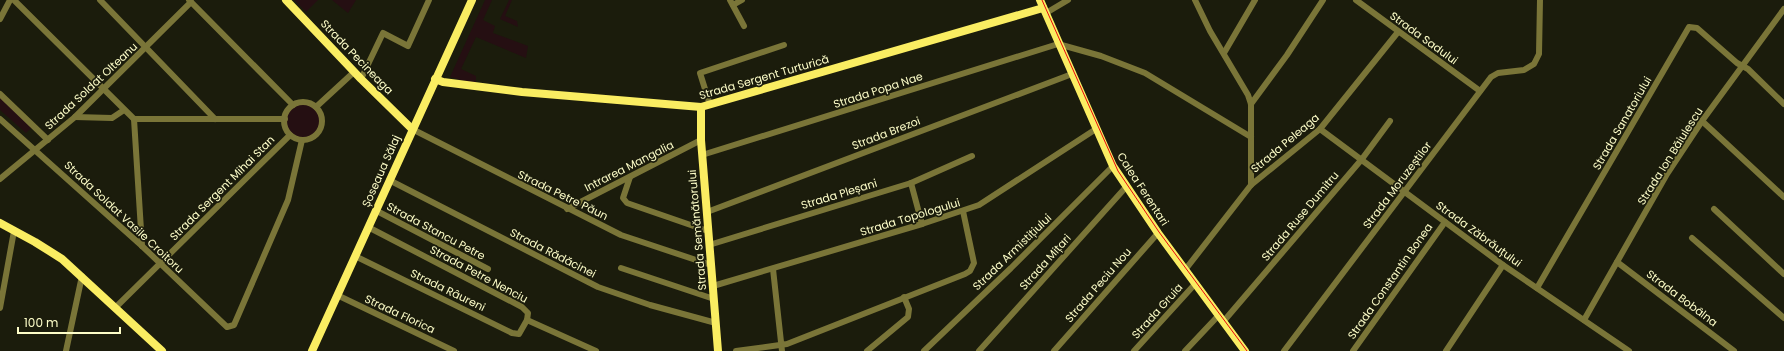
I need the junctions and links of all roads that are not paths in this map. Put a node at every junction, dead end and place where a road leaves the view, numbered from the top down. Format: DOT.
graph roads {
  1 [pos="10,0"];
  2 [pos="14,0"];
  3 [pos="100,0"];
  4 [pos="286,0"];
  5 [pos="430,0"];
  6 [pos="472,0"];
  7 [pos="742,0"];
  8 [pos="1068,0"];
  9 [pos="1195,0"];
  10 [pos="1255,0"];
  11 [pos="1323,0"];
  12 [pos="1356,0"];
  13 [pos="1540,0"];
  14 [pos="190,1"];
  15 [pos="732,2"];
  16 [pos="1043,7"];
  17 [pos="1784,9"];
  18 [pos="0,19"];
  19 [pos="744,26"];
  20 [pos="1398,32"];
  21 [pos="1059,44"];
  22 [pos="784,45"];
  23 [pos="146,48"];
  24 [pos="1224,53"];
  25 [pos="1743,66"];
  26 [pos="354,72"];
  27 [pos="1072,74"];
  28 [pos="361,79"];
  29 [pos="435,79"];
  30 [pos="104,90"];
  31 [pos="1480,92"];
  32 [pos="0,94"];
  33 [pos="1251,104"];
  34 [pos="1784,104"];
  35 [pos="293,105"];
  36 [pos="710,105"];
  37 [pos="316,107"];
  38 [pos="701,107"];
  39 [pos="124,110"];
  40 [pos="75,117"];
  41 [pos="0,119"];
  42 [pos="134,119"];
  43 [pos="215,119"];
  44 [pos="284,119"];
  45 [pos="1390,121"];
  46 [pos="1702,121"];
  47 [pos="1320,128"];
  48 [pos="412,129"];
  49 [pos="1096,129"];
  50 [pos="290,135"];
  51 [pos="1251,137"];
  52 [pos="48,140"];
  53 [pos="302,140"];
  54 [pos="701,140"];
  55 [pos="36,150"];
  56 [pos="702,155"];
  57 [pos="972,156"];
  58 [pos="1362,159"];
  59 [pos="1113,166"];
  60 [pos="630,177"];
  61 [pos="0,179"];
  62 [pos="389,180"];
  63 [pos="911,183"];
  64 [pos="1251,185"];
  65 [pos="1126,187"];
  66 [pos="1405,191"];
  67 [pos="1784,197"];
  68 [pos="567,209"];
  69 [pos="375,210"];
  70 [pos="1714,210"];
  71 [pos="963,211"];
  72 [pos="707,212"];
  73 [pos="1444,222"];
  74 [pos="0,223"];
  75 [pos="922,224"];
  76 [pos="368,227"];
  77 [pos="14,231"];
  78 [pos="708,231"];
  79 [pos="1158,233"];
  80 [pos="1692,238"];
  81 [pos="709,245"];
  82 [pos="142,246"];
  83 [pos="355,256"];
  84 [pos="1617,262"];
  85 [pos="160,263"];
  86 [pos="1503,265"];
  87 [pos="711,266"];
  88 [pos="620,268"];
  89 [pos="488,269"];
  90 [pos="773,269"];
  91 [pos="1185,270"];
  92 [pos="1784,274"];
  93 [pos="82,276"];
  94 [pos="1195,284"];
  95 [pos="713,286"];
  96 [pos="1537,288"];
  97 [pos="337,295"];
  98 [pos="904,297"];
  99 [pos="714,299"];
  100 [pos="116,307"];
  101 [pos="0,308"];
  102 [pos="1784,318"];
  103 [pos="1220,319"];
  104 [pos="527,320"];
  105 [pos="1584,320"];
  106 [pos="716,323"];
  107 [pos="782,348"];
  108 [pos="66,351"];
  109 [pos="162,351"];
  110 [pos="312,351"];
  111 [pos="454,351"];
  112 [pos="596,351"];
  113 [pos="718,351"];
  114 [pos="736,351"];
  115 [pos="867,351"];
  116 [pos="924,351"];
  117 [pos="979,351"];
  118 [pos="1054,351"];
  119 [pos="1134,351"];
  120 [pos="1185,351"];
  121 [pos="1245,351"];
  122 [pos="1284,351"];
  123 [pos="1353,351"];
  124 [pos="1446,351"];
  125 [pos="1629,351"];
  126 [pos="1734,351"];
  1 -- 18 [label="street"];
  2 -- 30 [label="street"];
  3 -- 23 [label="street"];
  4 -- 26 [label="street, Strada Pecineaga"];
  5 -- 28 [label="street"];
  6 -- 29 [label="street, Șoseaua Sălaj"];
  7 -- 15 [label="street"];
  8 -- 16 [label="street, Strada Sergent Turturică"];
  9 -- 24 [label="street"];
  10 -- 24 [label="street"];
  11 -- 33 [label="street"];
  12 -- 20 [label="street, Strada Sadului"];
  13 -- 31 [label="street, Strada Moruzeștilor"];
  14 -- 23 [label="street, Strada Soldat Olteanu"];
  14 -- 35 [label="street"];
  15 -- 19 [label="street"];
  16 -- 21 [label="street, Calea Ferentari"];
  16 -- 36 [label="street, Strada Sergent Turturică"];
  17 -- 25 [label="street, Strada Ion Băiulescu"];
  20 -- 31 [label="street, Strada Sadului"];
  20 -- 47 [label="street, Strada Peleaga"];
  21 -- 27 [label="street, Calea Ferentari"];
  21 -- 51 [label="street"];
  21 -- 56 [label="street, Strada Popa Nae"];
  22 -- 36 [label="street"];
  23 -- 30 [label="street, Strada Soldat Olteanu"];
  23 -- 43 [label="street"];
  24 -- 33 [label="street"];
  25 -- 34 [label="street"];
  25 -- 46 [label="street, Strada Ion Băiulescu"];
  25 -- 96 [label="street, Strada Sanatoriului"];
  26 -- 28 [label="street, Strada Pecineaga"];
  26 -- 37 [label="street"];
  27 -- 49 [label="street, Calea Ferentari"];
  27 -- 72 [label="street, Strada Brezoi"];
  28 -- 48 [label="street, Strada Pecineaga"];
  29 -- 38 [label="street, Strada Sergent Turturică"];
  29 -- 48 [label="street, Șoseaua Sălaj"];
  30 -- 39 [label="street"];
  30 -- 40 [label="street, Strada Soldat Olteanu"];
  31 -- 66 [label="street, Strada Moruzeștilor"];
  32 -- 52 [label="street"];
  33 -- 51 [label="street"];
  35 -- 37 [label="street"];
  35 -- 44 [label="street"];
  36 -- 38 [label="street, Strada Sergent Turturică"];
  37 -- 53 [label="street"];
  38 -- 54 [label="street, Strada Semănătorului"];
  39 -- 40 [label="street"];
  39 -- 42 [label="street"];
  40 -- 52 [label="street, Strada Soldat Olteanu"];
  41 -- 55 [label="street, Strada Soldat Vasile Croitoru"];
  42 -- 43 [label="street"];
  42 -- 82 [label="street"];
  43 -- 44 [label="street"];
  44 -- 50 [label="street"];
  45 -- 58 [label="street, Strada Ruse Dumitru"];
  46 -- 67 [label="street"];
  46 -- 84 [label="street, Strada Ion Băiulescu"];
  47 -- 58 [label="street, Strada Zăbrăuțului"];
  47 -- 64 [label="street, Strada Peleaga"];
  48 -- 62 [label="street, Șoseaua Sălaj"];
  48 -- 68 [label="street, Strada Petre Păun"];
  49 -- 59 [label="street, Calea Ferentari"];
  49 -- 71 [label="street, Strada Topologului"];
  50 -- 53 [label="street"];
  50 -- 85 [label="street, Strada Sergent Mihai Stan"];
  51 -- 64 [label="street"];
  52 -- 55 [label="street, Strada Soldat Olteanu"];
  53 -- 85 [label="street, Strada Soldat Vasile Croitoru"];
  54 -- 56 [label="street, Strada Semănătorului"];
  54 -- 60 [label="street, Intrarea Mangalia"];
  55 -- 61 [label="street, Strada Soldat Olteanu"];
  55 -- 82 [label="street, Strada Soldat Vasile Croitoru"];
  56 -- 72 [label="street, Strada Semănătorului"];
  57 -- 63 [label="street, Strada Pleșani"];
  58 -- 66 [label="street, Strada Zăbrăuțului"];
  58 -- 103 [label="street, Strada Ruse Dumitru"];
  59 -- 65 [label="street, Calea Ferentari"];
  59 -- 116 [label="street, Strada Armistițiului"];
  60 -- 68 [label="street, Intrarea Mangalia"];
  60 -- 78 [label="street"];
  62 -- 69 [label="street, Șoseaua Sălaj"];
  62 -- 106 [label="street, Strada Rădăcinei"];
  63 -- 75 [label="street"];
  63 -- 81 [label="street, Strada Pleșani"];
  64 -- 91 [label="street, Strada Peleaga"];
  65 -- 79 [label="street, Calea Ferentari"];
  65 -- 117 [label="street, Strada Mițari"];
  66 -- 73 [label="street, Strada Zăbrăuțului"];
  66 -- 122 [label="street, Strada Moruzeștilor"];
  68 -- 87 [label="street, Strada Petre Păun"];
  69 -- 76 [label="street, Șoseaua Sălaj"];
  69 -- 89 [label="street, Strada Stancu Petre"];
  70 -- 92 [label="street"];
  71 -- 75 [label="street, Strada Topologului"];
  71 -- 98 [label="street"];
  72 -- 78 [label="street, Strada Semănătorului"];
  73 -- 86 [label="street, Strada Zăbrăuțului"];
  73 -- 123 [label="street, Strada Constantin Bonea"];
  74 -- 77 [label="street"];
  75 -- 90 [label="street, Strada Topologului"];
  76 -- 83 [label="street, Șoseaua Sălaj"];
  76 -- 104 [label="street, Strada Petre Nenciu"];
  77 -- 93 [label="street"];
  77 -- 101 [label="street"];
  78 -- 81 [label="street, Strada Semănătorului"];
  79 -- 91 [label="street, Calea Ferentari"];
  79 -- 118 [label="street, Strada Peciu Nou"];
  80 -- 102 [label="street"];
  81 -- 87 [label="street, Strada Semănătorului"];
  82 -- 85 [label="street, Strada Soldat Vasile Croitoru"];
  83 -- 97 [label="street, Șoseaua Sălaj"];
  83 -- 104 [label="street, Strada Râureni"];
  84 -- 105 [label="street, Strada Ion Băiulescu"];
  84 -- 126 [label="street, Strada Bobâlna"];
  85 -- 100 [label="street, Strada Sergent Mihai Stan"];
  86 -- 96 [label="street, Strada Zăbrăuțului"];
  86 -- 124 [label="street"];
  87 -- 95 [label="street, Strada Semănătorului"];
  88 -- 99 [label="street"];
  90 -- 95 [label="street, Strada Topologului"];
  90 -- 107 [label="street"];
  91 -- 94 [label="street, Calea Ferentari"];
  93 -- 100 [label="street"];
  93 -- 108 [label="street"];
  94 -- 103 [label="street, Calea Ferentari"];
  94 -- 119 [label="street, Strada Gruia"];
  95 -- 99 [label="street, Strada Semănătorului"];
  96 -- 105 [label="street, Strada Zăbrăuțului"];
  97 -- 110 [label="street, Șoseaua Sălaj"];
  97 -- 111 [label="street, Strada Florica"];
  98 -- 107 [label="street"];
  98 -- 115 [label="street"];
  99 -- 106 [label="street, Strada Semănătorului"];
  100 -- 109 [label="street"];
  103 -- 120 [label="street, Strada Ruse Dumitru"];
  103 -- 121 [label="street, Calea Ferentari"];
  104 -- 112 [label="street, Strada Petre Nenciu"];
  105 -- 125 [label="street, Strada Zăbrăuțului"];
  106 -- 113 [label="street, Strada Semănătorului"];
  107 -- 114 [label="street"];
}
